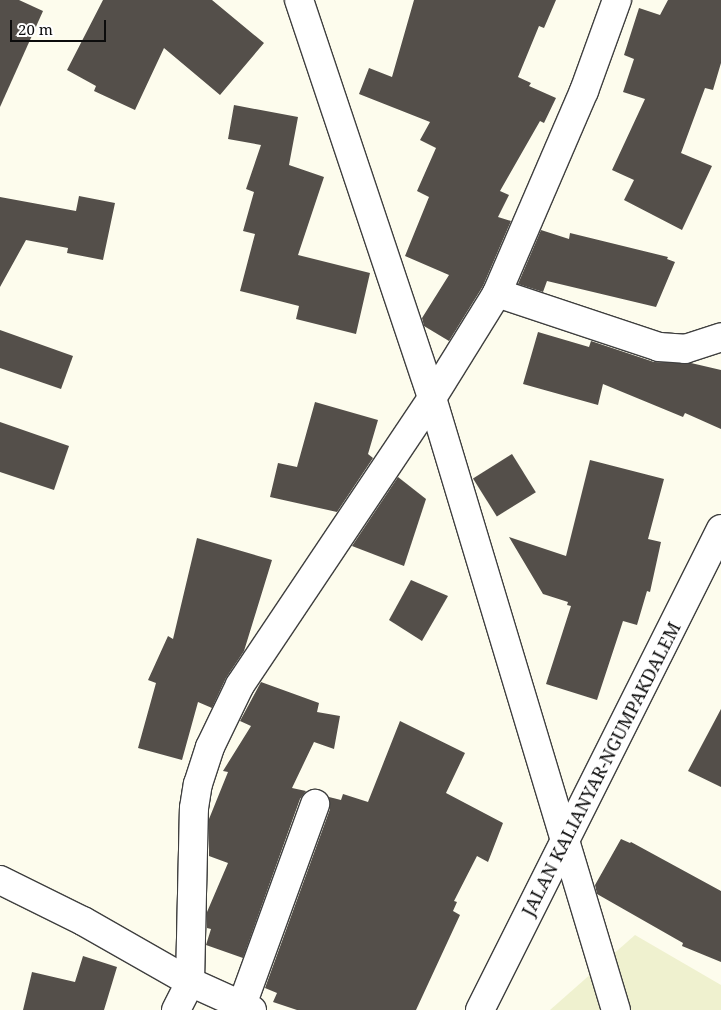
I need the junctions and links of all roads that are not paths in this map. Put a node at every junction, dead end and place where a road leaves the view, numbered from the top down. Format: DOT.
graph roads {
  1 [pos="299,0"];
  2 [pos="617,0"];
  3 [pos="497,293"];
  4 [pos="721,337"];
  5 [pos="432,398"];
  6 [pos="721,529"];
  7 [pos="315,804"];
  8 [pos="564,842"];
  9 [pos="0,880"];
  10 [pos="190,982"];
  11 [pos="247,1008"];
  12 [pos="176,1010"];
  13 [pos="480,1010"];
  14 [pos="616,1010"];
  1 -- 5 [label="street"];
  2 -- 3 [label="street"];
  3 -- 4 [label="street"];
  3 -- 5 [label="street"];
  5 -- 8 [label="street"];
  5 -- 10 [label="street"];
  6 -- 8 [label="street, JALAN KALIANYAR-NGUMPAKDALEM"];
  7 -- 11 [label="street"];
  8 -- 13 [label="street, JALAN KALIANYAR-NGUMPAKDALEM"];
  8 -- 14 [label="street"];
  9 -- 10 [label="street"];
  10 -- 11 [label="street"];
  10 -- 12 [label="street"];
}
